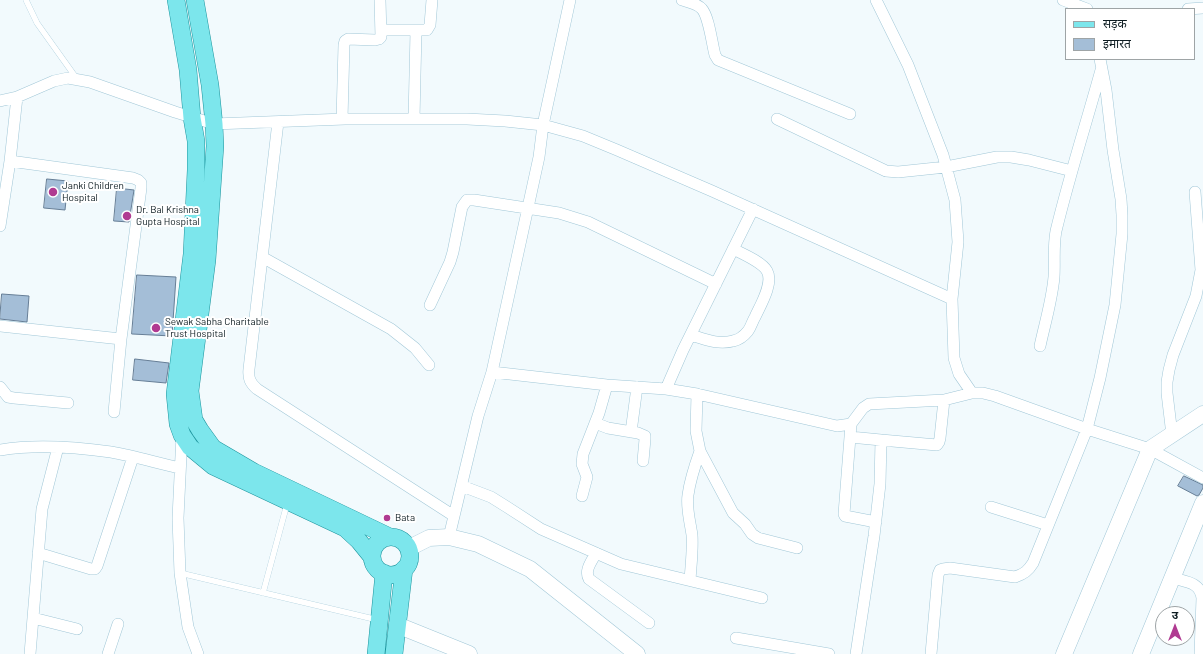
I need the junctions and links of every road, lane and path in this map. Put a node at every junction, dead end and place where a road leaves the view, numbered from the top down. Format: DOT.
graph roads {
  1 [pos="26,0"];
  2 [pos="176,0"];
  3 [pos="195,0"];
  4 [pos="380,0"];
  5 [pos="432,0"];
  6 [pos="570,0"];
  7 [pos="682,0"];
  8 [pos="876,0"];
  9 [pos="883,0"];
  10 [pos="1064,0"];
  11 [pos="1084,8"];
  12 [pos="381,30"];
  13 [pos="416,31"];
  14 [pos="1101,63"];
  15 [pos="78,79"];
  16 [pos="17,97"];
  17 [pos="0,101"];
  18 [pos="850,114"];
  19 [pos="192,118"];
  20 [pos="342,119"];
  21 [pos="414,119"];
  22 [pos="777,119"];
  23 [pos="278,122"];
  24 [pos="214,124"];
  25 [pos="543,124"];
  26 [pos="10,161"];
  27 [pos="946,166"];
  28 [pos="1072,171"];
  29 [pos="1195,192"];
  30 [pos="528,208"];
  31 [pos="753,209"];
  32 [pos="0,226"];
  33 [pos="733,249"];
  34 [pos="262,257"];
  35 [pos="716,284"];
  36 [pos="952,299"];
  37 [pos="430,305"];
  38 [pos="0,326"];
  39 [pos="690,335"];
  40 [pos="121,339"];
  41 [pos="1040,346"];
  42 [pos="429,365"];
  43 [pos="492,372"];
  44 [pos="607,385"];
  45 [pos="0,387"];
  46 [pos="636,387"];
  47 [pos="666,389"];
  48 [pos="972,393"];
  49 [pos="697,394"];
  50 [pos="944,400"];
  51 [pos="68,403"];
  52 [pos="114,412"];
  53 [pos="1203,414"];
  54 [pos="595,423"];
  55 [pos="851,424"];
  56 [pos="1087,429"];
  57 [pos="631,432"];
  58 [pos="182,435"];
  59 [pos="1172,435"];
  60 [pos="850,438"];
  61 [pos="882,440"];
  62 [pos="58,447"];
  63 [pos="1150,449"];
  64 [pos="0,450"];
  65 [pos="700,451"];
  66 [pos="133,457"];
  67 [pos="643,461"];
  68 [pos="180,468"];
  69 [pos="1203,478"];
  70 [pos="462,486"];
  71 [pos="582,496"];
  72 [pos="288,501"];
  73 [pos="1203,503"];
  74 [pos="991,507"];
  75 [pos="454,516"];
  76 [pos="876,522"];
  77 [pos="1048,525"];
  78 [pos="390,537"];
  79 [pos="449,537"];
  80 [pos="409,548"];
  81 [pos="797,548"];
  82 [pos="38,553"];
  83 [pos="596,553"];
  84 [pos="372,558"];
  85 [pos="404,569"];
  86 [pos="180,573"];
  87 [pos="384,573"];
  88 [pos="1172,578"];
  89 [pos="690,580"];
  90 [pos="263,593"];
  91 [pos="762,598"];
  92 [pos="33,618"];
  93 [pos="379,621"];
  94 [pos="649,623"];
  95 [pos="118,624"];
  96 [pos="397,625"];
  97 [pos="78,629"];
  98 [pos="736,638"];
  99 [pos="803,652"];
  100 [pos="30,654"];
  101 [pos="108,654"];
  102 [pos="198,654"];
  103 [pos="376,654"];
  104 [pos="394,654"];
  105 [pos="469,654"];
  106 [pos="635,654"];
  107 [pos="829,654"];
  108 [pos="856,654"];
  109 [pos="931,654"];
  110 [pos="1064,654"];
  111 [pos="1141,654"];
  112 [pos="1200,654"];
  1 -- 15 [label="lane"];
  2 -- 19 [label="main road"];
  3 -- 24 [label="main road"];
  4 -- 12 [label="street"];
  5 -- 13 [label="street"];
  6 -- 25 [label="street"];
  7 -- 18 [label="street"];
  8 -- 9 [label="street"];
  8 -- 27 [label="street"];
  10 -- 11 [label="street"];
  12 -- 13 [label="street"];
  12 -- 20 [label="street"];
  13 -- 21 [label="street"];
  14 -- 28 [label="street"];
  14 -- 56 [label="street"];
  15 -- 16 [label="street"];
  15 -- 19 [label="street"];
  16 -- 17 [label="street"];
  16 -- 26 [label="street"];
  19 -- 24 [label="street"];
  19 -- 58 [label="main road"];
  20 -- 21 [label="street"];
  20 -- 23 [label="street"];
  21 -- 25 [label="street"];
  22 -- 27 [label="street"];
  23 -- 24 [label="street"];
  23 -- 34 [label="street"];
  24 -- 78 [label="main road"];
  25 -- 30 [label="street"];
  25 -- 31 [label="street"];
  26 -- 32 [label="street"];
  26 -- 40 [label="street"];
  27 -- 28 [label="street"];
  27 -- 36 [label="street"];
  28 -- 41 [label="street"];
  29 -- 59 [label="street"];
  30 -- 35 [label="street"];
  30 -- 37 [label="street"];
  30 -- 43 [label="street"];
  31 -- 33 [label="street"];
  31 -- 36 [label="street"];
  33 -- 35 [label="street"];
  33 -- 39 [label="street"];
  34 -- 42 [label="street"];
  34 -- 75 [label="street"];
  35 -- 39 [label="street"];
  36 -- 48 [label="street"];
  38 -- 40 [label="street"];
  39 -- 47 [label="street"];
  40 -- 52 [label="street"];
  43 -- 44 [label="street"];
  43 -- 70 [label="street"];
  44 -- 46 [label="street"];
  44 -- 54 [label="street"];
  45 -- 51 [label="street"];
  46 -- 47 [label="street"];
  46 -- 57 [label="street"];
  47 -- 49 [label="street"];
  48 -- 50 [label="street"];
  48 -- 56 [label="street"];
  49 -- 55 [label="street"];
  49 -- 65 [label="street"];
  50 -- 55 [label="street"];
  50 -- 61 [label="street"];
  53 -- 59 [label="street"];
  54 -- 57 [label="street"];
  54 -- 71 [label="street"];
  55 -- 60 [label="street"];
  56 -- 63 [label="street"];
  56 -- 77 [label="street"];
  57 -- 67 [label="street"];
  58 -- 68 [label="street"];
  58 -- 72 [label="main road"];
  59 -- 63 [label="street"];
  60 -- 61 [label="street"];
  60 -- 76 [label="street"];
  61 -- 76 [label="street"];
  62 -- 64 [label="street"];
  62 -- 66 [label="street"];
  62 -- 82 [label="street"];
  63 -- 69 [label="street"];
  63 -- 110 [label="street"];
  65 -- 81 [label="street"];
  65 -- 89 [label="street"];
  66 -- 68 [label="street"];
  66 -- 82 [label="street"];
  68 -- 86 [label="street"];
  70 -- 75 [label="street"];
  70 -- 83 [label="street"];
  72 -- 84 [label="main road"];
  72 -- 90 [label="lane"];
  73 -- 88 [label="street"];
  74 -- 77 [label="street"];
  75 -- 79 [label="street"];
  76 -- 108 [label="street"];
  77 -- 109 [label="street"];
  78 -- 80 [label="main road"];
  78 -- 84 [label="main road"];
  79 -- 80 [label="street"];
  79 -- 106 [label="street"];
  80 -- 85 [label="main road"];
  82 -- 92 [label="street"];
  83 -- 89 [label="street"];
  83 -- 94 [label="street"];
  84 -- 87 [label="main road"];
  85 -- 87 [label="main road"];
  85 -- 96 [label="main road"];
  86 -- 90 [label="lane"];
  86 -- 102 [label="street"];
  87 -- 93 [label="main road"];
  88 -- 111 [label="street"];
  88 -- 112 [label="street"];
  89 -- 91 [label="street"];
  90 -- 93 [label="lane"];
  92 -- 97 [label="street"];
  92 -- 100 [label="street"];
  93 -- 103 [label="main road"];
  95 -- 101 [label="street"];
  96 -- 104 [label="main road"];
  96 -- 105 [label="street"];
  98 -- 99 [label="street"];
  99 -- 107 [label="street"];
}
